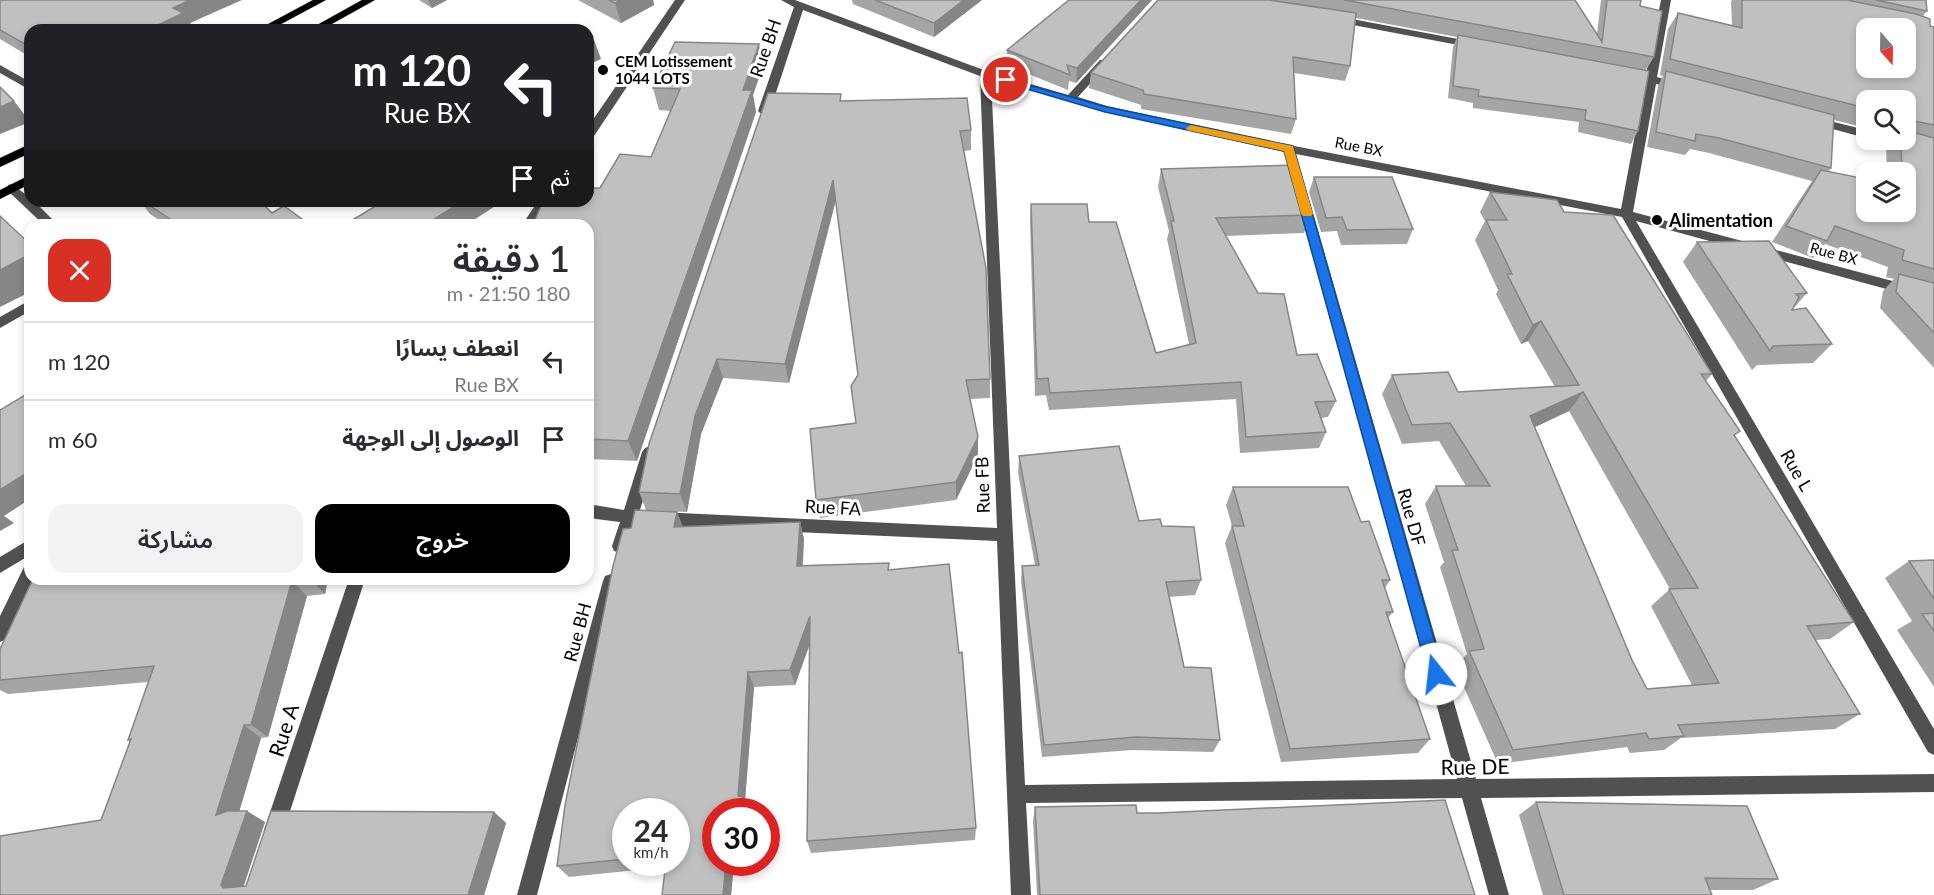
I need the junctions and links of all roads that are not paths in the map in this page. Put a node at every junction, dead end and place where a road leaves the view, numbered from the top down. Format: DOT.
graph roads {
  1 [pos="321,0"];
  2 [pos="370,0"];
  3 [pos="680,0"];
  4 [pos="1666,0"];
  5 [pos="793,3"];
  6 [pos="1323,17"];
  7 [pos="274,24"];
  8 [pos="324,24"];
  9 [pos="1488,48"];
  10 [pos="1116,49"];
  11 [pos="0,68"];
  12 [pos="1618,72"];
  13 [pos="985,74"];
  14 [pos="1653,79"];
  15 [pos="24,83"];
  16 [pos="1687,87"];
  17 [pos="1071,98"];
  18 [pos="1799,117"];
  19 [pos="594,127"];
  20 [pos="759,128"];
  21 [pos="1856,131"];
  22 [pos="1916,147"];
  23 [pos="1289,149"];
  24 [pos="24,151"];
  25 [pos="1934,152"];
  26 [pos="0,163"];
  27 [pos="24,182"];
  28 [pos="12,188"];
  29 [pos="0,195"];
  30 [pos="24,199"];
  31 [pos="33,207"];
  32 [pos="1626,214"];
  33 [pos="46,219"];
  34 [pos="1934,297"];
  35 [pos="24,309"];
  36 [pos="0,323"];
  37 [pos="654,440"];
  38 [pos="594,513"];
  39 [pos="628,518"];
  40 [pos="1004,535"];
  41 [pos="24,550"];
  42 [pos="0,566"];
  43 [pos="24,584"];
  44 [pos="355,585"];
  45 [pos="0,634"];
  46 [pos="1934,746"];
  47 [pos="1934,783"];
  48 [pos="1468,788"];
  49 [pos="1017,794"];
  50 [pos="268,850"];
  51 [pos="527,895"];
  52 [pos="1021,895"];
  53 [pos="1499,895"];
  1 -- 7 [label="main road"];
  2 -- 8 [label="main road"];
  3 -- 19 [label="street"];
  4 -- 14 [label="street"];
  5 -- 13 [label="street, Rue BX"];
  5 -- 20 [label="street, Rue BH"];
  6 -- 9 [label="street"];
  10 -- 17 [label="street"];
  11 -- 15 [label="street"];
  12 -- 14 [label="street"];
  13 -- 17 [label="street, Rue BX"];
  13 -- 40 [label="street, Rue FB"];
  14 -- 16 [label="street"];
  14 -- 32 [label="street"];
  17 -- 23 [label="street, Rue BX"];
  18 -- 21 [label="street"];
  22 -- 25 [label="street"];
  23 -- 32 [label="street, Rue BX"];
  23 -- 48 [label="street, Rue DF"];
  24 -- 26 [label="main road"];
  27 -- 28 [label="main road"];
  28 -- 29 [label="main road"];
  28 -- 30 [label="street"];
  31 -- 33 [label="street"];
  32 -- 34 [label="street, Rue BX"];
  32 -- 46 [label="street, Rue L"];
  35 -- 36 [label="street"];
  37 -- 39 [label="street, Rue BH"];
  38 -- 39 [label="street, Rue FA"];
  39 -- 40 [label="street, Rue FA"];
  39 -- 51 [label="street, Rue BH"];
  40 -- 49 [label="street, Rue FB"];
  41 -- 42 [label="street"];
  43 -- 45 [label="street"];
  44 -- 50 [label="street, Rue A"];
  47 -- 48 [label="street, Rue DE"];
  48 -- 49 [label="street, Rue DE"];
  48 -- 53 [label="street, Rue DF"];
  49 -- 52 [label="street, Rue FB"];
}
